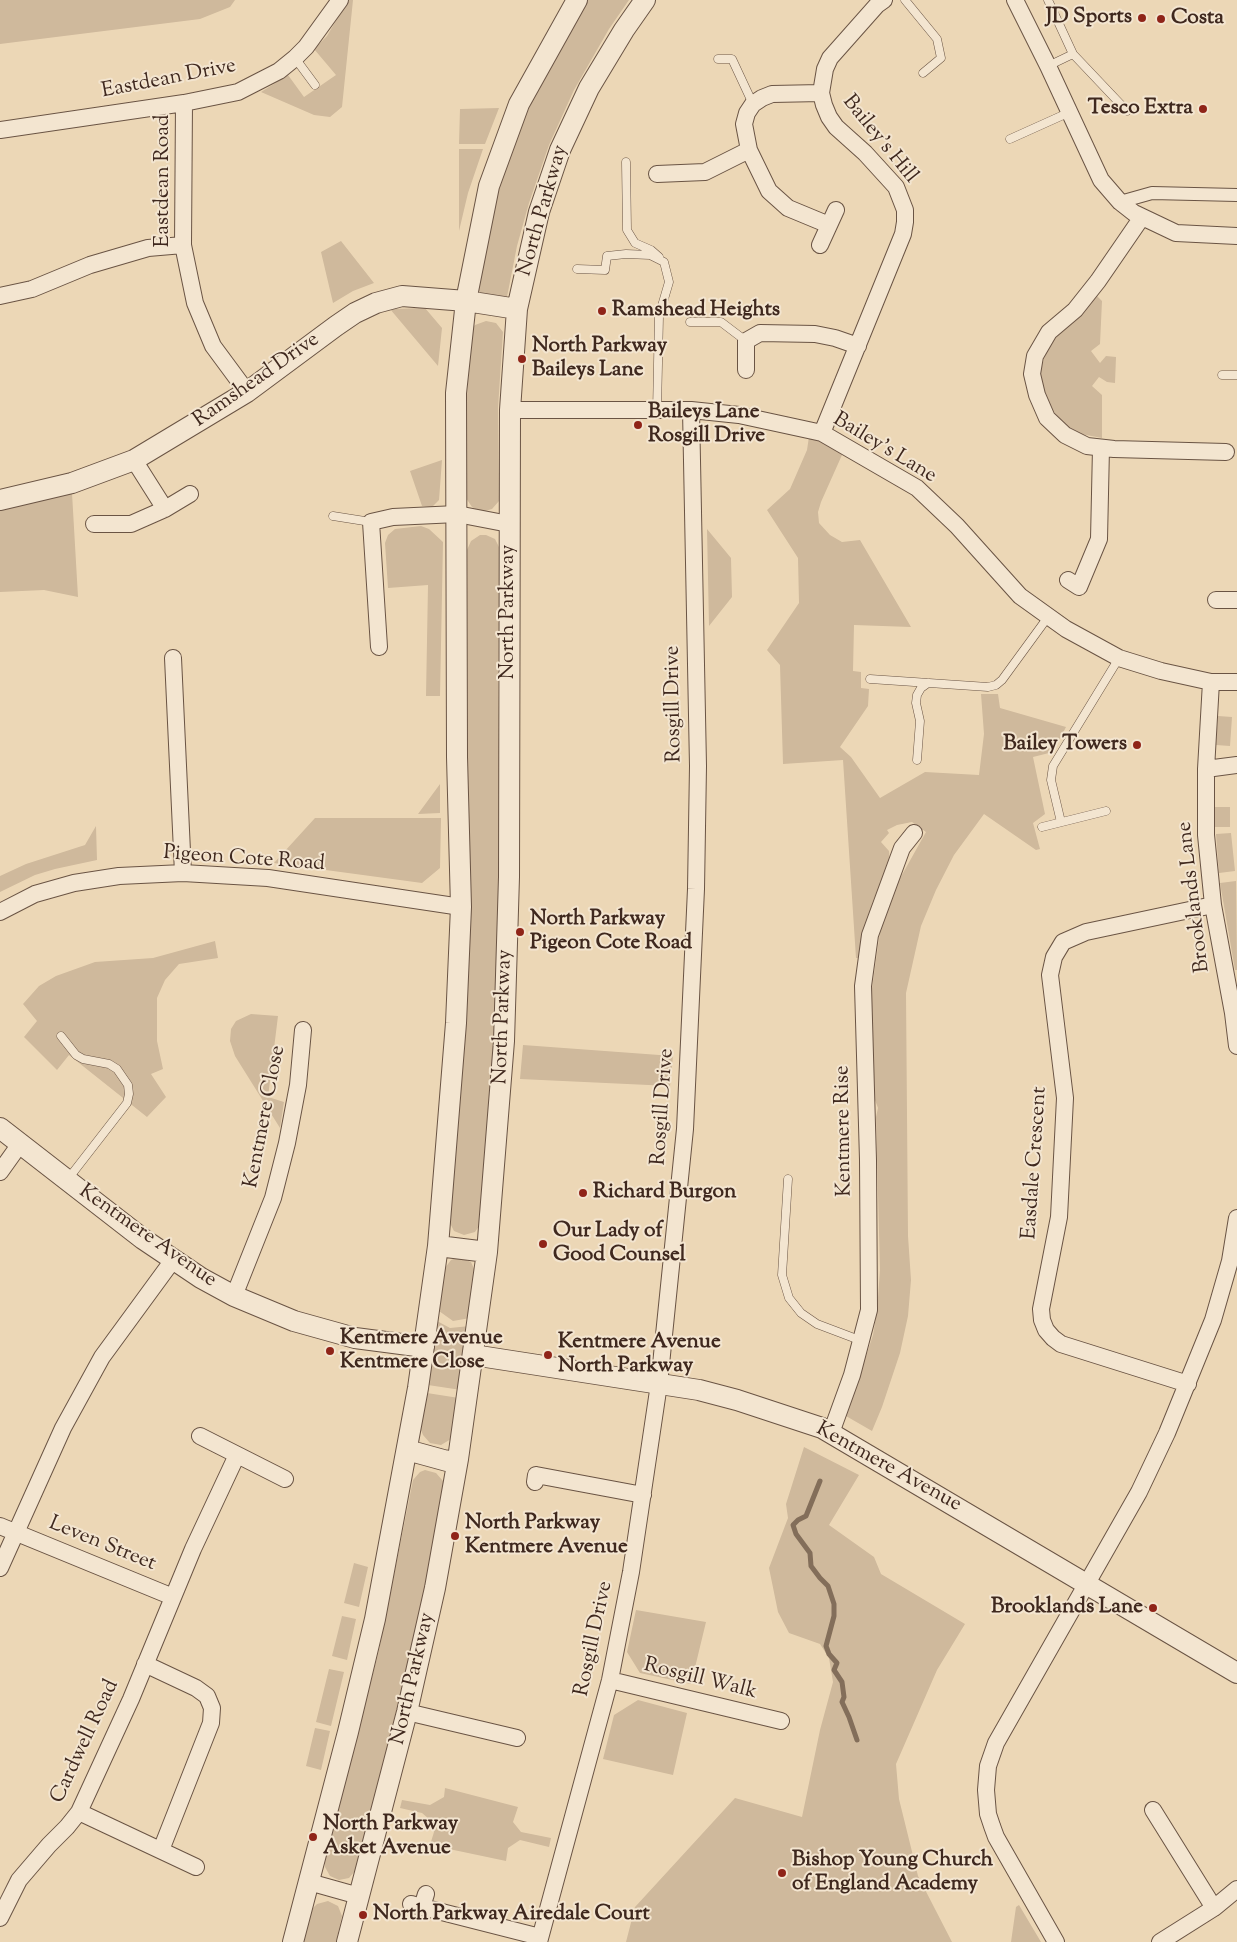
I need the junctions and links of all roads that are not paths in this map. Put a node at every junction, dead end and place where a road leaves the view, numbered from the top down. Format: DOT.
graph roads {
  1 [pos="340,0"];
  2 [pos="577,0"];
  3 [pos="645,0"];
  4 [pos="884,0"];
  5 [pos="905,0"];
  6 [pos="1015,0"];
  7 [pos="1048,0"];
  8 [pos="1073,54"];
  9 [pos="295,58"];
  10 [pos="718,59"];
  11 [pos="1048,66"];
  12 [pos="923,73"];
  13 [pos="315,84"];
  14 [pos="821,93"];
  15 [pos="184,103"];
  16 [pos="753,104"];
  17 [pos="1127,111"];
  18 [pos="1070,112"];
  19 [pos="0,130"];
  20 [pos="1010,139"];
  21 [pos="749,150"];
  22 [pos="626,162"];
  23 [pos="657,174"];
  24 [pos="1237,195"];
  25 [pos="1120,202"];
  26 [pos="1142,217"];
  27 [pos="1237,236"];
  28 [pos="183,245"];
  29 [pos="820,245"];
  30 [pos="664,262"];
  31 [pos="577,269"];
  32 [pos="0,296"];
  33 [pos="466,301"];
  34 [pos="517,309"];
  35 [pos="690,322"];
  36 [pos="746,341"];
  37 [pos="858,346"];
  38 [pos="746,370"];
  39 [pos="1222,375"];
  40 [pos="1237,376"];
  41 [pos="247,392"];
  42 [pos="510,410"];
  43 [pos="691,410"];
  44 [pos="657,411"];
  45 [pos="822,433"];
  46 [pos="1101,448"];
  47 [pos="1226,452"];
  48 [pos="134,460"];
  49 [pos="190,494"];
  50 [pos="0,500"];
  51 [pos="165,509"];
  52 [pos="457,514"];
  53 [pos="333,516"];
  54 [pos="371,522"];
  55 [pos="94,524"];
  56 [pos="509,524"];
  57 [pos="1068,580"];
  58 [pos="1216,600"];
  59 [pos="1237,600"];
  60 [pos="1048,617"];
  61 [pos="379,647"];
  62 [pos="173,658"];
  63 [pos="1119,658"];
  64 [pos="870,679"];
  65 [pos="1211,682"];
  66 [pos="1237,682"];
  67 [pos="928,683"];
  68 [pos="917,760"];
  69 [pos="1237,765"];
  70 [pos="1206,769"];
  71 [pos="1106,811"];
  72 [pos="1061,822"];
  73 [pos="1042,827"];
  74 [pos="914,833"];
  75 [pos="183,873"];
  76 [pos="1213,905"];
  77 [pos="461,906"];
  78 [pos="0,912"];
  79 [pos="303,1030"];
  80 [pos="61,1036"];
  81 [pos="1237,1046"];
  82 [pos="0,1128"];
  83 [pos="20,1144"];
  84 [pos="0,1172"];
  85 [pos="788,1179"];
  86 [pos="67,1180"];
  87 [pos="1237,1218"];
  88 [pos="438,1246"];
  89 [pos="487,1252"];
  90 [pos="173,1260"];
  91 [pos="234,1296"];
  92 [pos="862,1340"];
  93 [pos="424,1347"];
  94 [pos="473,1355"];
  95 [pos="659,1384"];
  96 [pos="1188,1384"];
  97 [pos="831,1433"];
  98 [pos="200,1436"];
  99 [pos="407,1450"];
  100 [pos="237,1455"];
  101 [pos="458,1459"];
  102 [pos="285,1479"];
  103 [pos="535,1482"];
  104 [pos="643,1495"];
  105 [pos="0,1526"];
  106 [pos="16,1533"];
  107 [pos="0,1568"];
  108 [pos="1087,1584"];
  109 [pos="173,1597"];
  110 [pos="145,1664"];
  111 [pos="1237,1673"];
  112 [pos="610,1680"];
  113 [pos="407,1712"];
  114 [pos="781,1721"];
  115 [pos="517,1738"];
  116 [pos="1153,1810"];
  117 [pos="79,1812"];
  118 [pos="160,1850"];
  119 [pos="200,1866"];
  120 [pos="309,1882"];
  121 [pos="1237,1889"];
  122 [pos="359,1896"];
  123 [pos="419,1901"];
  124 [pos="1214,1908"];
  125 [pos="0,1918"];
  126 [pos="539,1940"];
  127 [pos="294,1942"];
  128 [pos="347,1942"];
  129 [pos="1056,1942"];
  130 [pos="1160,1942"];
  1 -- 9 [label="street, Eastdean Drive"];
  2 -- 33 [label="street"];
  3 -- 34 [label="street, North Parkway"];
  4 -- 14 [label="street, Bailey's Hill"];
  5 -- 12 [label="lane"];
  6 -- 11 [label="street"];
  7 -- 8 [label="lane"];
  8 -- 11 [label="lane"];
  8 -- 17 [label="lane"];
  9 -- 13 [label="lane"];
  9 -- 15 [label="street, Eastdean Drive"];
  10 -- 16 [label="lane"];
  11 -- 18 [label="street"];
  14 -- 16 [label="street"];
  14 -- 37 [label="street, Bailey's Hill"];
  15 -- 19 [label="street, Eastdean Drive"];
  15 -- 28 [label="street, Eastdean Road"];
  16 -- 21 [label="street"];
  18 -- 20 [label="lane"];
  18 -- 25 [label="street"];
  21 -- 23 [label="street"];
  21 -- 29 [label="street"];
  22 -- 30 [label="lane"];
  24 -- 25 [label="street"];
  25 -- 26 [label="street"];
  26 -- 27 [label="street"];
  26 -- 46 [label="street"];
  28 -- 32 [label="street"];
  28 -- 41 [label="street, Eastdean Road"];
  30 -- 31 [label="lane"];
  30 -- 44 [label="lane"];
  33 -- 34 [label="street, Ramshead Drive"];
  33 -- 41 [label="street, Ramshead Drive"];
  33 -- 52 [label="street"];
  34 -- 42 [label="street, North Parkway"];
  35 -- 36 [label="lane"];
  36 -- 37 [label="street"];
  36 -- 38 [label="street"];
  37 -- 45 [label="street, Bailey's Hill"];
  39 -- 40 [label="lane"];
  41 -- 48 [label="street, Ramshead Drive"];
  42 -- 44 [label="street, Bailey's Lane"];
  42 -- 56 [label="street, North Parkway"];
  43 -- 44 [label="street, Bailey's Lane"];
  43 -- 45 [label="street, Bailey's Lane"];
  43 -- 95 [label="street, Rosgill Drive"];
  45 -- 60 [label="street, Bailey's Lane"];
  46 -- 47 [label="street"];
  46 -- 57 [label="street"];
  48 -- 50 [label="street, Ramshead Drive"];
  48 -- 51 [label="street"];
  49 -- 51 [label="street"];
  51 -- 55 [label="street"];
  52 -- 54 [label="street"];
  52 -- 56 [label="street"];
  52 -- 77 [label="street"];
  53 -- 54 [label="lane"];
  54 -- 61 [label="street"];
  56 -- 89 [label="street, North Parkway"];
  58 -- 59 [label="street"];
  60 -- 63 [label="street, Bailey's Lane"];
  60 -- 67 [label="lane"];
  62 -- 75 [label="street"];
  63 -- 65 [label="street, Bailey's Lane"];
  63 -- 72 [label="lane"];
  64 -- 67 [label="lane"];
  65 -- 66 [label="street, Bailey's Lane"];
  65 -- 70 [label="street, Brooklands Lane"];
  67 -- 68 [label="lane"];
  69 -- 70 [label="street"];
  70 -- 76 [label="street, Brooklands Lane"];
  71 -- 72 [label="lane"];
  72 -- 73 [label="lane"];
  74 -- 92 [label="street, Kentmere Rise"];
  75 -- 77 [label="street, Pigeon Cote Road"];
  75 -- 78 [label="street, Pigeon Cote Road"];
  76 -- 81 [label="street, Brooklands Lane"];
  76 -- 96 [label="street, Easdale Crescent"];
  77 -- 88 [label="street"];
  79 -- 91 [label="street, Kentmere Close"];
  80 -- 86 [label="lane"];
  82 -- 83 [label="street, Kentmere Avenue"];
  83 -- 84 [label="street"];
  83 -- 86 [label="street, Kentmere Avenue"];
  85 -- 92 [label="lane"];
  86 -- 90 [label="street, Kentmere Avenue"];
  87 -- 96 [label="street"];
  88 -- 89 [label="street"];
  88 -- 93 [label="street"];
  89 -- 94 [label="street, North Parkway"];
  90 -- 91 [label="street, Kentmere Avenue"];
  90 -- 106 [label="street"];
  91 -- 93 [label="street, Kentmere Avenue"];
  92 -- 97 [label="street, Kentmere Rise"];
  93 -- 99 [label="street"];
  94 -- 95 [label="street, Kentmere Avenue"];
  94 -- 101 [label="street, North Parkway"];
  95 -- 97 [label="street, Kentmere Avenue"];
  95 -- 104 [label="street, Rosgill Drive"];
  96 -- 108 [label="street"];
  97 -- 108 [label="street, Kentmere Avenue"];
  98 -- 100 [label="street"];
  99 -- 101 [label="street"];
  99 -- 120 [label="street"];
  100 -- 102 [label="street"];
  100 -- 109 [label="street, Cardwell Road"];
  101 -- 113 [label="street, North Parkway"];
  103 -- 104 [label="street"];
  104 -- 112 [label="street, Rosgill Drive"];
  105 -- 106 [label="street, Leven Street"];
  106 -- 107 [label="street"];
  106 -- 109 [label="street, Leven Street"];
  108 -- 111 [label="street, Kentmere Avenue"];
  108 -- 129 [label="street"];
  109 -- 110 [label="street, Cardwell Road"];
  110 -- 117 [label="street, Cardwell Road"];
  110 -- 118 [label="street"];
  112 -- 114 [label="street, Rosgill Walk"];
  112 -- 126 [label="street, Rosgill Drive"];
  113 -- 115 [label="street"];
  113 -- 122 [label="street, North Parkway"];
  116 -- 124 [label="street"];
  117 -- 118 [label="street"];
  117 -- 125 [label="street, Cardwell Road"];
  118 -- 119 [label="street"];
  120 -- 122 [label="street"];
  120 -- 127 [label="street"];
  121 -- 124 [label="street"];
  122 -- 128 [label="street, North Parkway"];
  123 -- 126 [label="street"];
  124 -- 130 [label="street"];
}
